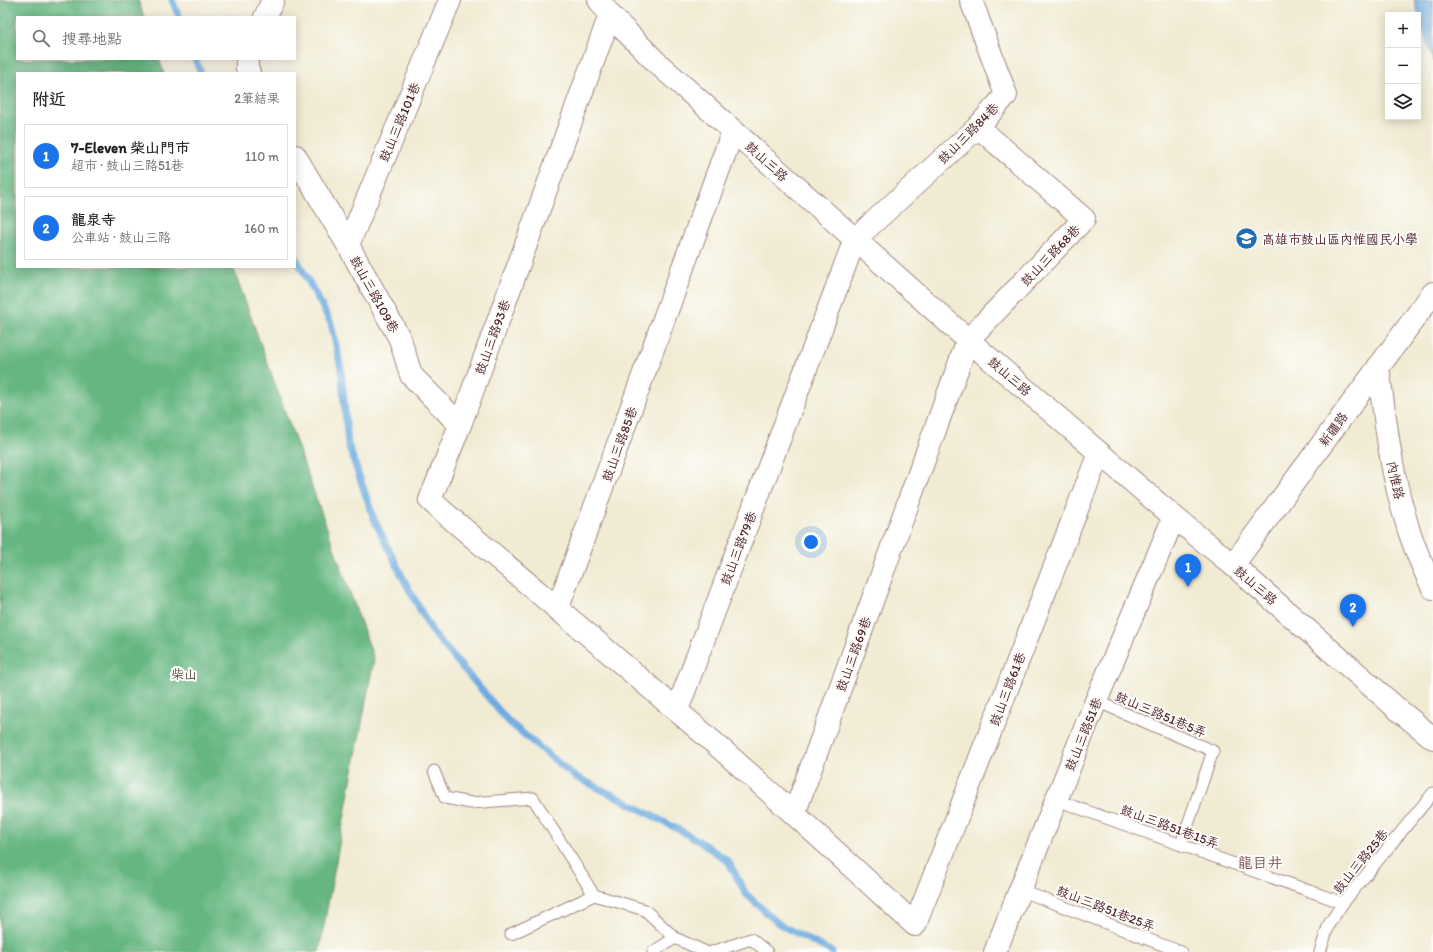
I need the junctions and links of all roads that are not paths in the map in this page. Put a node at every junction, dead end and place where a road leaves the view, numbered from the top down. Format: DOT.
graph roads {
  1 [pos="273,0"];
  2 [pos="450,0"];
  3 [pos="972,0"];
  4 [pos="604,8"];
  5 [pos="265,16"];
  6 [pos="247,60"];
  7 [pos="248,72"];
  8 [pos="978,126"];
  9 [pos="733,131"];
  10 [pos="296,158"];
  11 [pos="854,240"];
  12 [pos="348,244"];
  13 [pos="1433,293"];
  14 [pos="968,340"];
  15 [pos="1378,367"];
  16 [pos="460,425"];
  17 [pos="1100,453"];
  18 [pos="1174,517"];
  19 [pos="1233,565"];
  20 [pos="1433,588"];
  21 [pos="557,610"];
  22 [pos="1096,701"];
  23 [pos="677,710"];
  24 [pos="1433,738"];
  25 [pos="434,771"];
  26 [pos="1433,793"];
  27 [pos="1056,800"];
  28 [pos="794,814"];
  29 [pos="1181,845"];
  30 [pos="1020,890"];
  31 [pos="594,895"];
  32 [pos="1344,903"];
  33 [pos="511,934"];
  34 [pos="675,938"];
  35 [pos="1000,951"];
  36 [pos="653,952"];
  37 [pos="706,952"];
  38 [pos="712,952"];
  39 [pos="767,952"];
  40 [pos="1181,952"];
  41 [pos="1320,952"];
  1 -- 5 [label="street"];
  2 -- 12 [label="street, 鼓山三路101巷"];
  3 -- 8 [label="street, 鼓山三路84巷"];
  4 -- 9 [label="street, 鼓山三路"];
  4 -- 16 [label="street, 鼓山三路93巷"];
  6 -- 7 [label="street"];
  8 -- 11 [label="street, 鼓山三路84巷"];
  8 -- 14 [label="street, 鼓山三路68巷"];
  9 -- 11 [label="street, 鼓山三路"];
  9 -- 21 [label="street, 鼓山三路85巷"];
  10 -- 12 [label="street, 鼓山三路109巷"];
  11 -- 14 [label="street, 鼓山三路"];
  11 -- 23 [label="street, 鼓山三路79巷"];
  12 -- 16 [label="street, 鼓山三路109巷"];
  13 -- 15 [label="street, 新疆路"];
  14 -- 17 [label="street, 鼓山三路"];
  14 -- 28 [label="street, 鼓山三路69巷"];
  15 -- 19 [label="street, 新疆路"];
  15 -- 20 [label="street, 內惟路"];
  16 -- 21 [label="street, 鼓山三路93巷"];
  17 -- 18 [label="street, 鼓山三路"];
  17 -- 28 [label="street, 鼓山三路61巷"];
  18 -- 19 [label="street, 鼓山三路"];
  18 -- 22 [label="street, 鼓山三路51巷"];
  19 -- 24 [label="street, 鼓山三路"];
  21 -- 23 [label="street"];
  22 -- 27 [label="street, 鼓山三路51巷"];
  22 -- 29 [label="lane, 鼓山三路51巷5弄"];
  23 -- 28 [label="street"];
  25 -- 31 [label="lane"];
  26 -- 32 [label="lane, 鼓山三路25巷"];
  27 -- 29 [label="lane, 鼓山三路51巷15弄"];
  27 -- 30 [label="street, 鼓山三路51巷"];
  29 -- 32 [label="lane, 鼓山三路51巷15弄"];
  30 -- 35 [label="street, 鼓山三路51巷"];
  30 -- 40 [label="lane, 鼓山三路51巷25弄"];
  31 -- 33 [label="lane"];
  31 -- 34 [label="lane"];
  32 -- 41 [label="lane, 鼓山三路25巷"];
  34 -- 36 [label="lane"];
  34 -- 37 [label="lane"];
  38 -- 39 [label="lane"];
}
